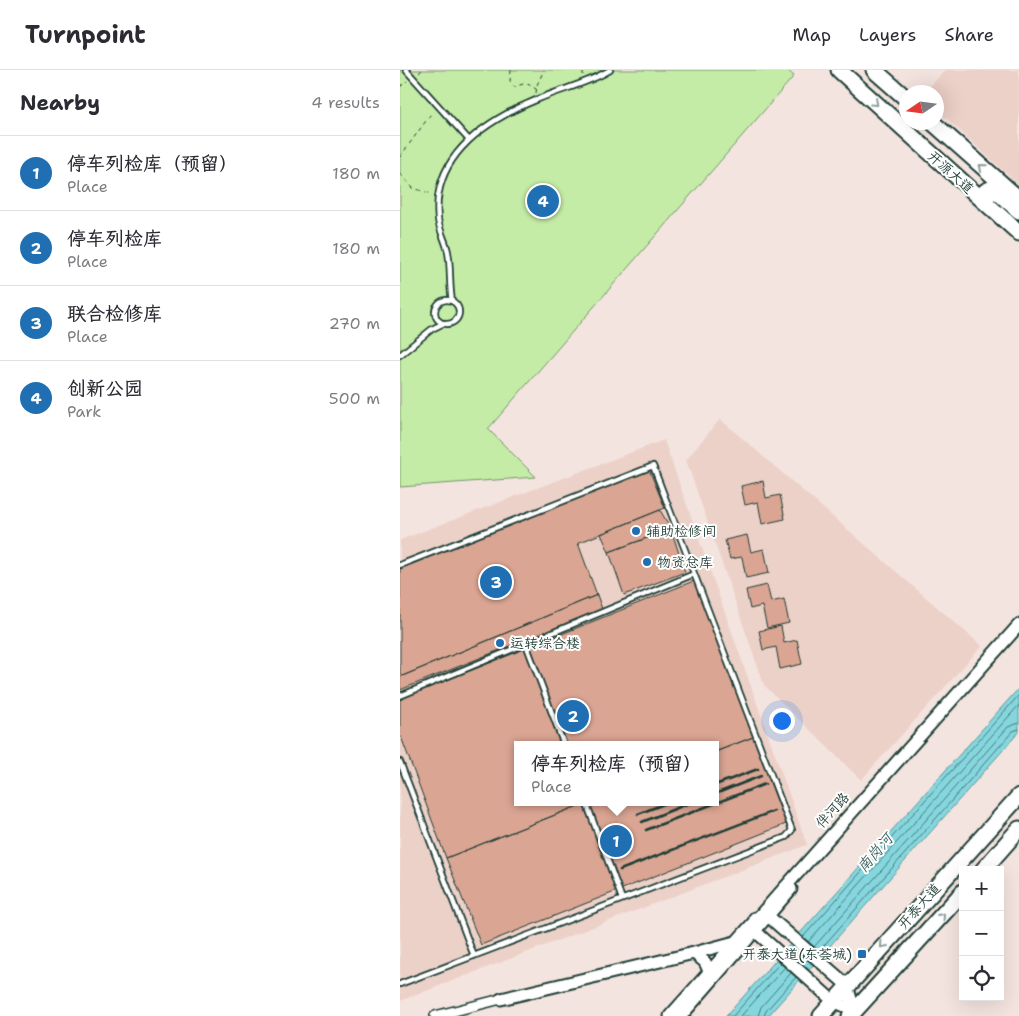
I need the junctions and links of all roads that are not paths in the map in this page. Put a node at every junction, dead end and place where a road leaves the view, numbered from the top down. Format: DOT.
graph roads {
  1 [pos="406,70"];
  2 [pos="610,70"];
  3 [pos="839,70"];
  4 [pos="874,70"];
  5 [pos="899,93"];
  6 [pos="941,130"];
  7 [pos="469,140"];
  8 [pos="1019,199"];
  9 [pos="986,204"];
  10 [pos="1019,211"];
  11 [pos="1019,234"];
  12 [pos="452,301"];
  13 [pos="444,323"];
  14 [pos="400,355"];
  15 [pos="400,565"];
  16 [pos="694,574"];
  17 [pos="1019,624"];
  18 [pos="1019,636"];
  19 [pos="526,644"];
  20 [pos="400,696"];
  21 [pos="562,741"];
  22 [pos="400,762"];
  23 [pos="1019,783"];
  24 [pos="1019,796"];
  25 [pos="587,806"];
  26 [pos="998,819"];
  27 [pos="1017,833"];
  28 [pos="987,866"];
  29 [pos="959,896"];
  30 [pos="622,899"];
  31 [pos="768,916"];
  32 [pos="756,918"];
  33 [pos="755,931"];
  34 [pos="735,942"];
  35 [pos="694,952"];
  36 [pos="474,956"];
  37 [pos="709,971"];
  38 [pos="400,984"];
  39 [pos="847,986"];
  40 [pos="501,999"];
  41 [pos="833,1002"];
  42 [pos="852,1013"];
  43 [pos="435,1016"];
  44 [pos="670,1016"];
  45 [pos="680,1016"];
  46 [pos="821,1016"];
  1 -- 7 [label="lane"];
  2 -- 7 [label="lane"];
  3 -- 9 [label="main road, 开源大道, one-way"];
  4 -- 5 [label="main road"];
  8 -- 6 [label="main road, 开源大道, one-way"];
  7 -- 12 [label="lane"];
  9 -- 10 [label="main road"];
  9 -- 11 [label="main road, 开源大道"];
  12 -- 13 [label="lane"];
  12 -- 13 [label="lane"];
  13 -- 14 [label="lane"];
  15 -- 16 [label="lane"];
  16 -- 19 [label="lane"];
  16 -- 30 [label="lane"];
  17 -- 32 [label="street, 伴河路"];
  18 -- 31 [label="street, 伴河路"];
  19 -- 20 [label="lane"];
  19 -- 21 [label="lane"];
  22 -- 36 [label="lane"];
  23 -- 26 [label="main road"];
  24 -- 26 [label="main road, 开泰大道"];
  25 -- 30 [label="lane"];
  26 -- 39 [label="main road, 开泰大道, one-way"];
  27 -- 28 [label="main road"];
  42 -- 29 [label="main road, 开泰大道, one-way"];
  30 -- 36 [label="lane"];
  31 -- 32 [label="street"];
  31 -- 33 [label="street, 伴河路"];
  31 -- 39 [label="street"];
  32 -- 33 [label="street"];
  32 -- 34 [label="street, 伴河路"];
  33 -- 41 [label="street"];
  33 -- 45 [label="street, 伴河路"];
  34 -- 35 [label="street"];
  34 -- 37 [label="street, 伴河路"];
  35 -- 37 [label="street"];
  35 -- 40 [label="street"];
  36 -- 38 [label="lane"];
  37 -- 44 [label="street, 伴河路"];
  39 -- 41 [label="main road, 开泰大道"];
  39 -- 42 [label="street"];
  40 -- 43 [label="street"];
  41 -- 42 [label="street"];
  41 -- 46 [label="main road, 开泰大道"];
}
